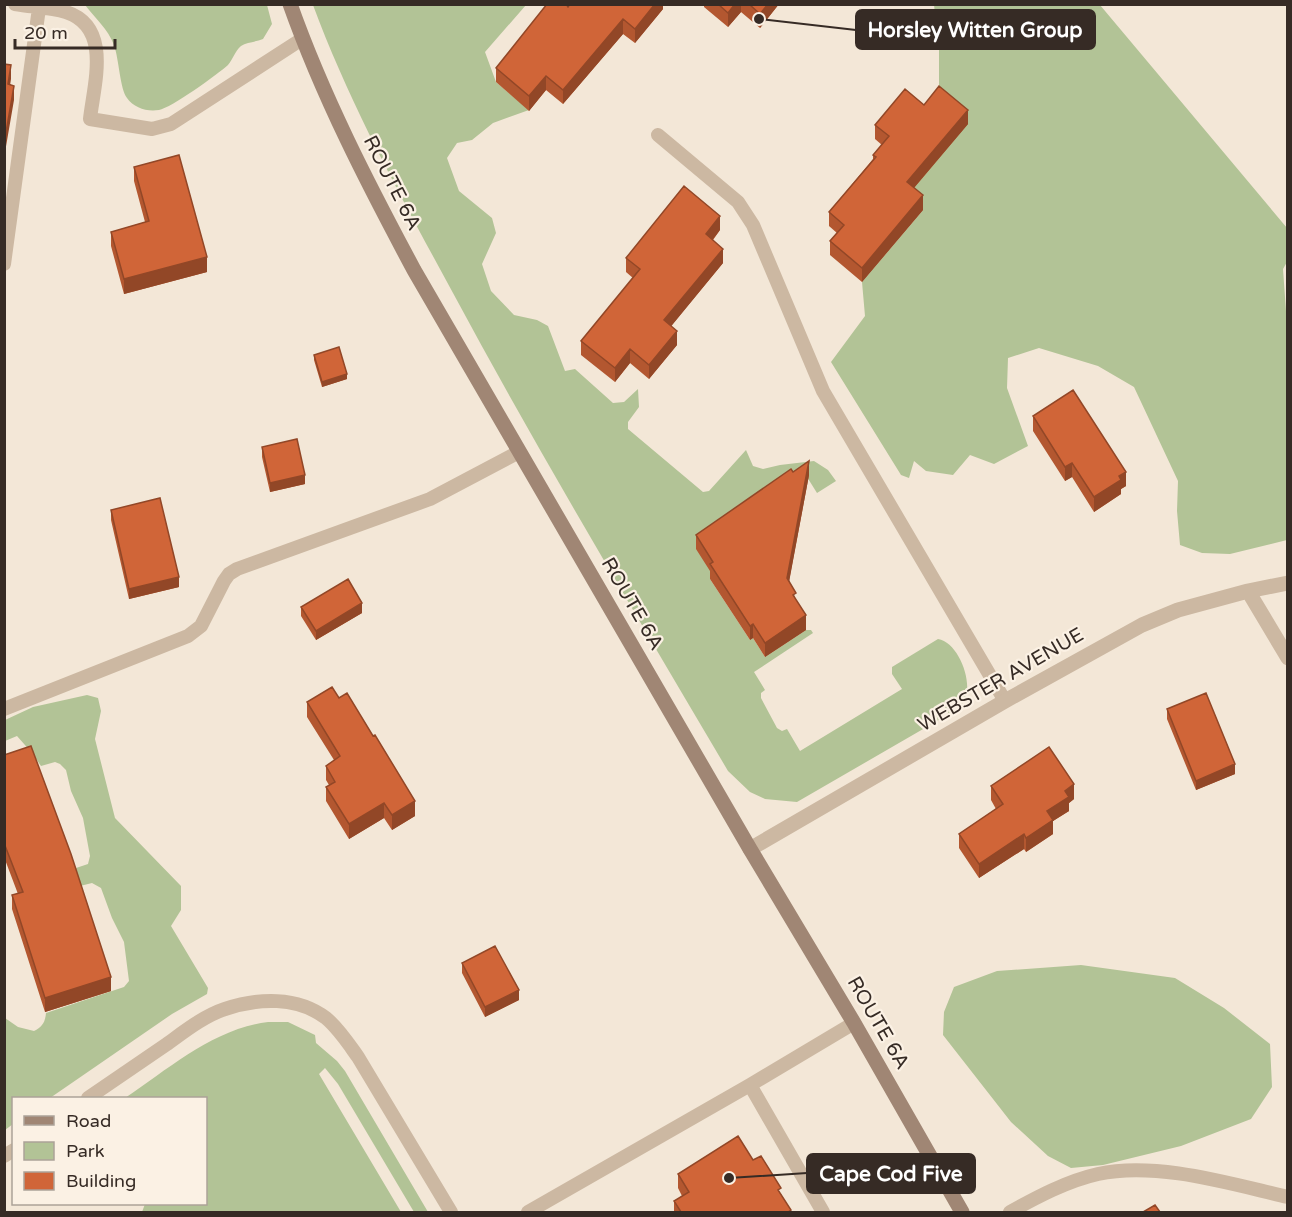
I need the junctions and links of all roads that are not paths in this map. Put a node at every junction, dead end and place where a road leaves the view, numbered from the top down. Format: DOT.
graph roads {
  1 [pos="15,4"];
  2 [pos="290,4"];
  3 [pos="39,8"];
  4 [pos="302,39"];
  5 [pos="658,135"];
  6 [pos="4,264"];
  7 [pos="519,452"];
  8 [pos="1287,583"];
  9 [pos="1248,591"];
  10 [pos="1287,658"];
  11 [pos="1005,701"];
  12 [pos="4,710"];
  13 [pos="750,849"];
  14 [pos="854,1023"];
  15 [pos="750,1085"];
  16 [pos="89,1097"];
  17 [pos="1287,1197"];
  18 [pos="451,1212"];
  19 [pos="528,1212"];
  20 [pos="823,1212"];
  21 [pos="962,1212"];
  22 [pos="1010,1212"];
  1 -- 3 [label="lane"];
  2 -- 4 [label="main road, ROUTE 6A"];
  3 -- 4 [label="lane"];
  3 -- 6 [label="lane"];
  4 -- 7 [label="main road, ROUTE 6A"];
  5 -- 11 [label="lane"];
  7 -- 12 [label="lane"];
  7 -- 13 [label="main road, ROUTE 6A"];
  8 -- 9 [label="street, WEBSTER AVENUE"];
  9 -- 10 [label="street"];
  9 -- 11 [label="street, WEBSTER AVENUE"];
  11 -- 13 [label="street, WEBSTER AVENUE"];
  13 -- 14 [label="main road, ROUTE 6A"];
  14 -- 15 [label="lane"];
  14 -- 21 [label="main road, ROUTE 6A"];
  15 -- 19 [label="lane"];
  15 -- 20 [label="lane"];
  16 -- 18 [label="lane"];
  17 -- 22 [label="lane"];
}
